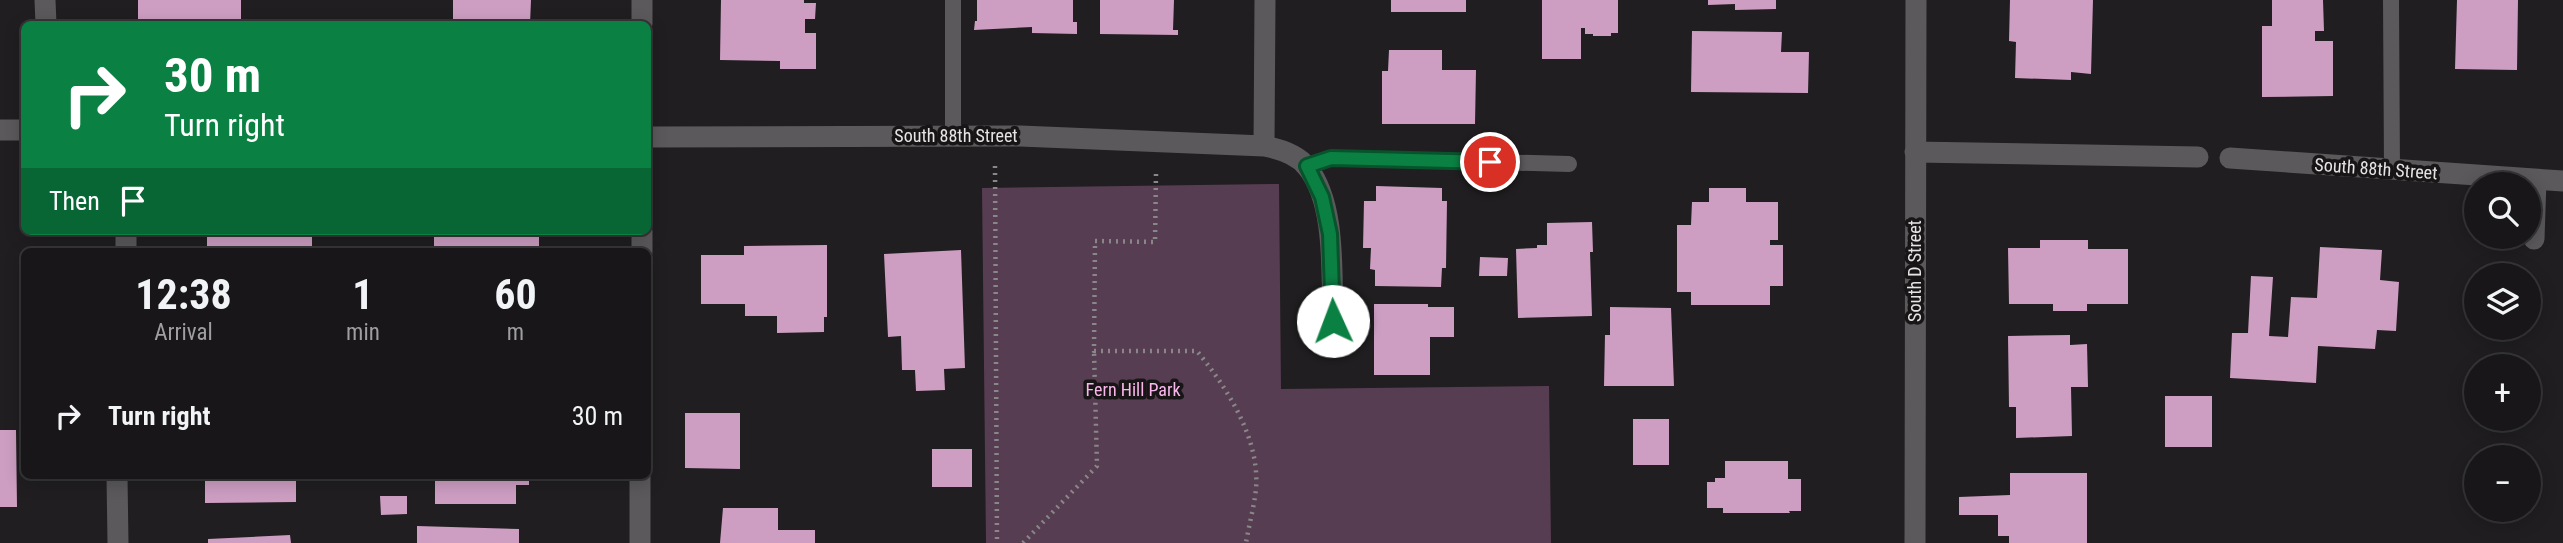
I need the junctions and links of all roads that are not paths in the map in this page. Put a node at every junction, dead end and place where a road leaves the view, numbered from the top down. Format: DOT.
graph roads {
  1 [pos="45,0"];
  2 [pos="642,0"];
  3 [pos="953,0"];
  4 [pos="1265,0"];
  5 [pos="1916,0"];
  6 [pos="2391,0"];
  7 [pos="46,21"];
  8 [pos="642,21"];
  9 [pos="0,130"];
  10 [pos="21,130"];
  11 [pos="953,136"];
  12 [pos="651,137"];
  13 [pos="1264,146"];
  14 [pos="1915,152"];
  15 [pos="2198,157"];
  16 [pos="2230,158"];
  17 [pos="1569,164"];
  18 [pos="1307,166"];
  19 [pos="2392,170"];
  20 [pos="2464,175"];
  21 [pos="2541,180"];
  22 [pos="2563,181"];
  23 [pos="1333,321"];
  24 [pos="117,479"];
  25 [pos="640,479"];
  26 [pos="117,543"];
  27 [pos="640,543"];
  28 [pos="1915,543"];
  1 -- 7 [label="street"];
  2 -- 8 [label="street"];
  3 -- 11 [label="lane"];
  4 -- 13 [label="street"];
  5 -- 14 [label="street, South D Street"];
  6 -- 19 [label="lane"];
  9 -- 10 [label="street"];
  11 -- 12 [label="street, South 88th Street"];
  11 -- 13 [label="street, South 88th Street"];
  13 -- 18 [label="street, South 88th Street"];
  14 -- 15 [label="street"];
  14 -- 28 [label="street, South D Street"];
  16 -- 19 [label="street, South 88th Street"];
  17 -- 18 [label="lane"];
  18 -- 23 [label="street"];
  19 -- 20 [label="street, South 88th Street"];
  21 -- 22 [label="street, South 88th Street"];
  24 -- 26 [label="street"];
  25 -- 27 [label="street"];
}
